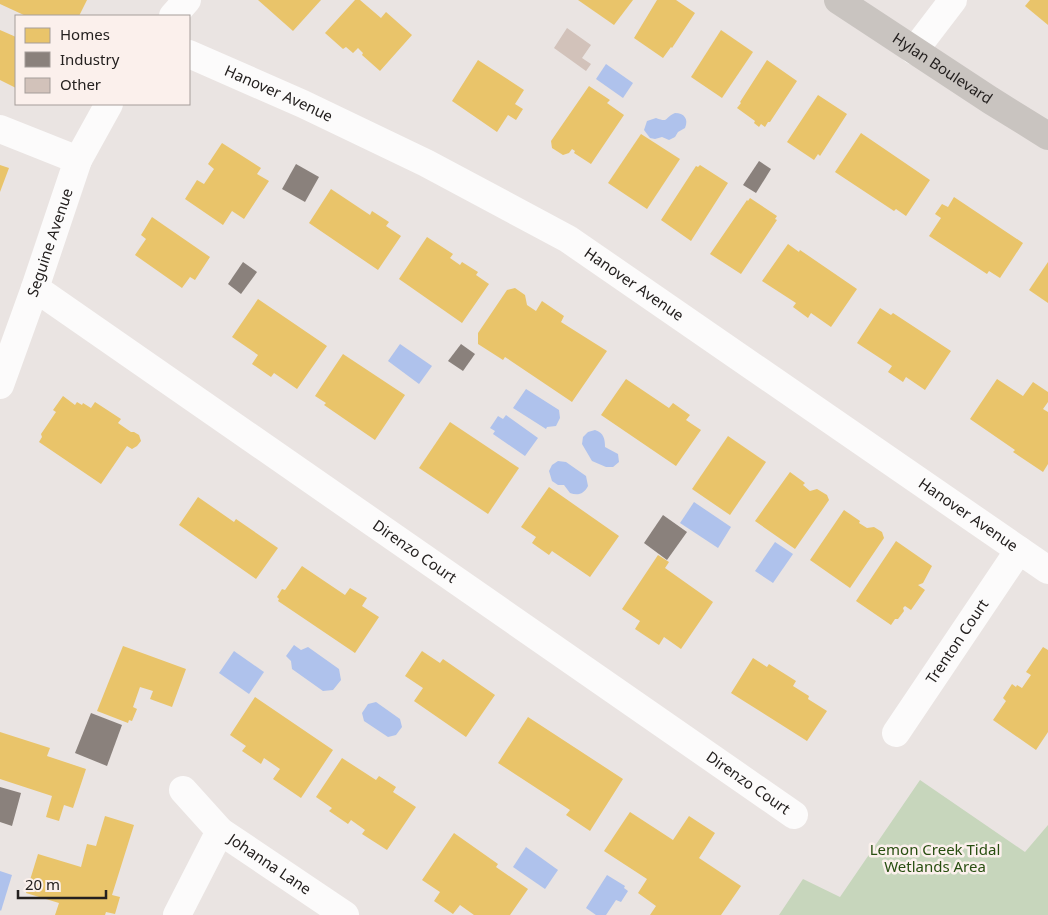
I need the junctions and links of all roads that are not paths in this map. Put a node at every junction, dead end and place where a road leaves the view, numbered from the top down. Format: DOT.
graph roads {
  1 [pos="187,0"];
  2 [pos="838,0"];
  3 [pos="953,0"];
  4 [pos="174,15"];
  5 [pos="914,51"];
  6 [pos="190,54"];
  7 [pos="108,105"];
  8 [pos="0,129"];
  9 [pos="1048,136"];
  10 [pos="78,160"];
  11 [pos="35,288"];
  12 [pos="0,385"];
  13 [pos="1019,550"];
  14 [pos="1048,570"];
  15 [pos="896,734"];
  16 [pos="182,790"];
  17 [pos="794,815"];
  18 [pos="220,831"];
  19 [pos="177,915"];
  20 [pos="345,915"];
  1 -- 4 [label="street"];
  2 -- 5 [label="main road, Hylan Boulevard"];
  3 -- 5 [label="street"];
  5 -- 9 [label="main road, Hylan Boulevard"];
  6 -- 13 [label="street, Hanover Avenue"];
  7 -- 10 [label="street, Seguine Avenue"];
  8 -- 10 [label="street"];
  10 -- 11 [label="street, Seguine Avenue"];
  11 -- 12 [label="street, Seguine Avenue"];
  11 -- 17 [label="street, Direnzo Court"];
  13 -- 14 [label="street, Hanover Avenue"];
  13 -- 15 [label="street, Trenton Court"];
  16 -- 18 [label="street, Johanna Lane"];
  18 -- 19 [label="street, Johanna Lane"];
  18 -- 20 [label="street, Johanna Lane"];
}
